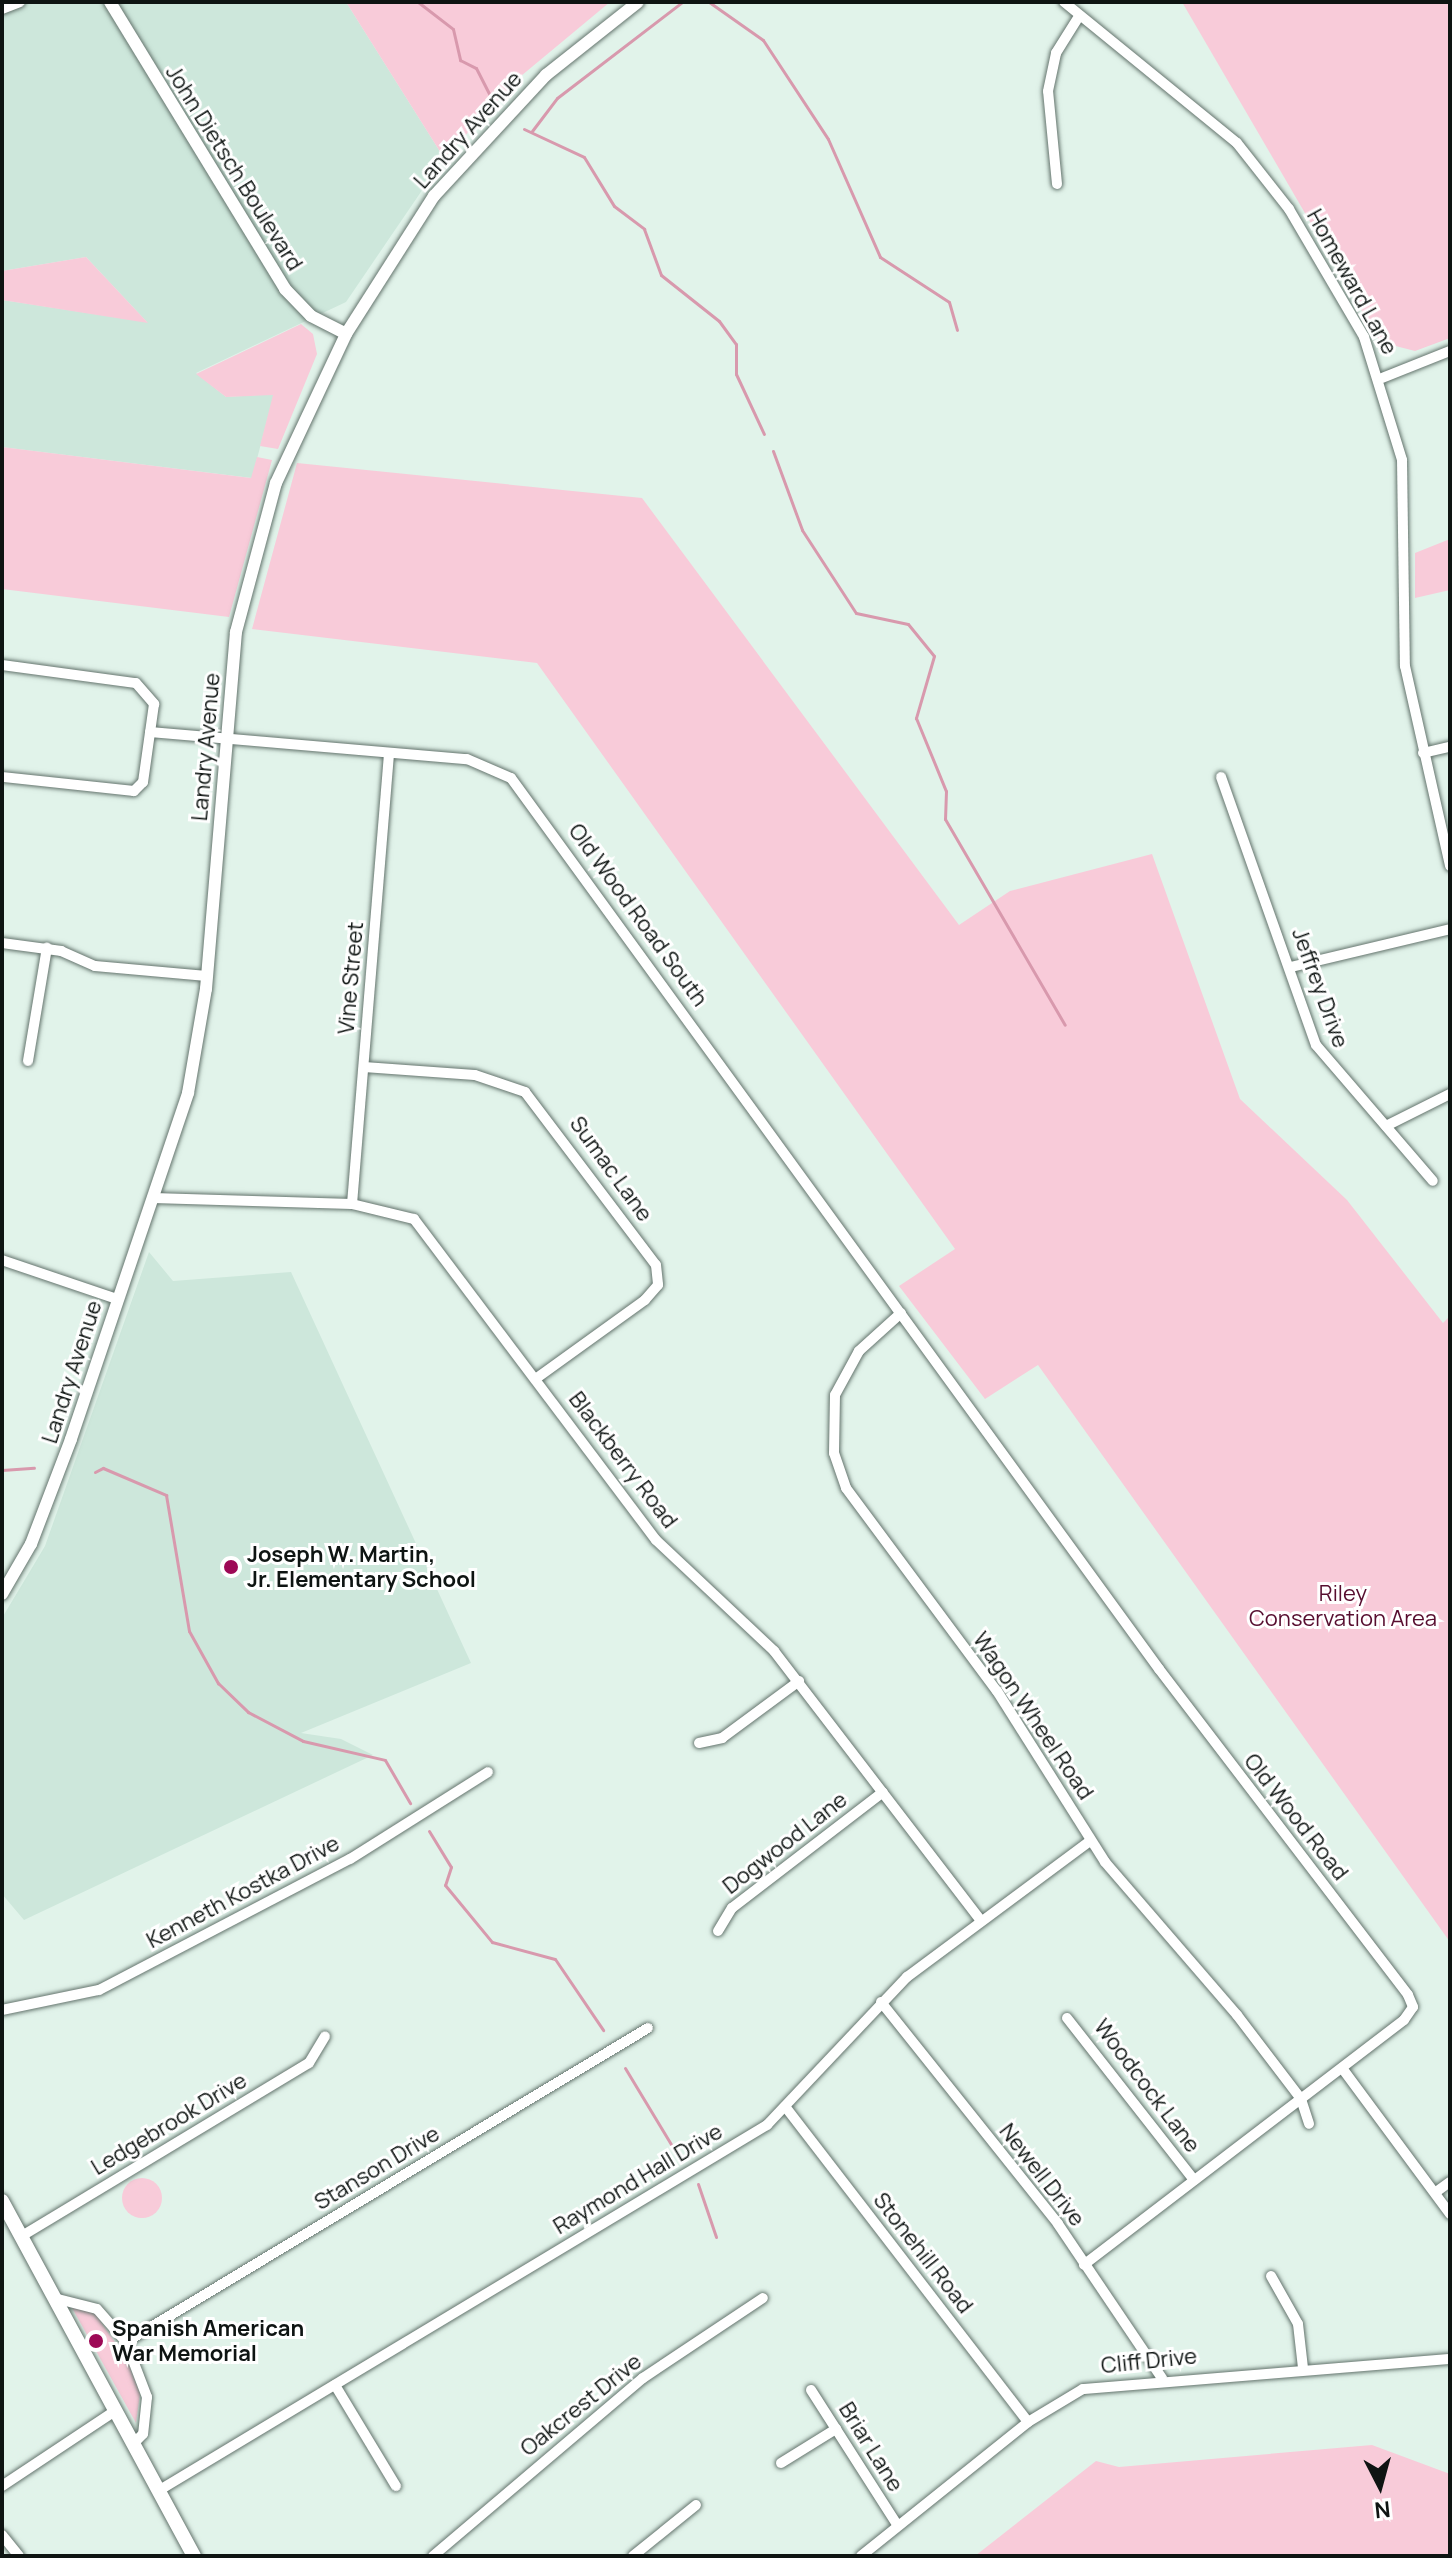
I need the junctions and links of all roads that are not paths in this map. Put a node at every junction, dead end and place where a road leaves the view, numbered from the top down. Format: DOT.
graph roads {
  1 [pos="20,2"];
  2 [pos="110,2"];
  3 [pos="638,2"];
  4 [pos="1064,2"];
  5 [pos="2,9"];
  6 [pos="1077,19"];
  7 [pos="1057,184"];
  8 [pos="346,334"];
  9 [pos="1450,351"];
  10 [pos="1382,378"];
  11 [pos="2,665"];
  12 [pos="150,732"];
  13 [pos="226,739"];
  14 [pos="1450,747"];
  15 [pos="1423,753"];
  16 [pos="389,755"];
  17 [pos="2,777"];
  18 [pos="1221,777"];
  19 [pos="1450,866"];
  20 [pos="1450,929"];
  21 [pos="2,943"];
  22 [pos="47,948"];
  23 [pos="1291,967"];
  24 [pos="207,976"];
  25 [pos="28,1061"];
  26 [pos="364,1067"];
  27 [pos="1450,1094"];
  28 [pos="1386,1126"];
  29 [pos="1433,1181"];
  30 [pos="153,1198"];
  31 [pos="352,1204"];
  32 [pos="2,1260"];
  33 [pos="117,1299"];
  34 [pos="901,1313"];
  35 [pos="537,1378"];
  36 [pos="2,1594"];
  37 [pos="799,1681"];
  38 [pos="699,1743"];
  39 [pos="488,1772"];
  40 [pos="883,1792"];
  41 [pos="1090,1841"];
  42 [pos="979,1918"];
  43 [pos="718,1931"];
  44 [pos="881,2002"];
  45 [pos="2,2010"];
  46 [pos="1067,2018"];
  47 [pos="648,2028"];
  48 [pos="325,2036"];
  49 [pos="1342,2068"];
  50 [pos="1301,2099"];
  51 [pos="787,2109"];
  52 [pos="1309,2124"];
  53 [pos="1194,2180"];
  54 [pos="1450,2182"];
  55 [pos="1436,2192"];
  56 [pos="3,2207"];
  57 [pos="1450,2214"];
  58 [pos="22,2236"];
  59 [pos="1084,2265"];
  60 [pos="1271,2276"];
  61 [pos="54,2298"];
  62 [pos="763,2298"];
  63 [pos="126,2342"];
  64 [pos="1450,2359"];
  65 [pos="1303,2368"];
  66 [pos="1162,2378"];
  67 [pos="335,2385"];
  68 [pos="811,2390"];
  69 [pos="115,2411"];
  70 [pos="1028,2422"];
  71 [pos="836,2429"];
  72 [pos="133,2444"];
  73 [pos="781,2463"];
  74 [pos="2,2486"];
  75 [pos="396,2486"];
  76 [pos="158,2491"];
  77 [pos="696,2505"];
  78 [pos="898,2526"];
  79 [pos="2,2535"];
  80 [pos="19,2556"];
  81 [pos="194,2556"];
  82 [pos="433,2556"];
  83 [pos="633,2556"];
  84 [pos="861,2556"];
  1 -- 5 [label="street"];
  2 -- 8 [label="street, John Dietsch Boulevard"];
  3 -- 8 [label="street, Landry Avenue"];
  4 -- 6 [label="street, Homeward Lane"];
  6 -- 7 [label="street"];
  6 -- 10 [label="street, Homeward Lane"];
  8 -- 13 [label="street, Landry Avenue"];
  9 -- 10 [label="street"];
  10 -- 15 [label="street, Homeward Lane"];
  11 -- 12 [label="street"];
  12 -- 13 [label="street, Old Wood Road South"];
  12 -- 17 [label="street"];
  13 -- 16 [label="street, Old Wood Road South"];
  13 -- 24 [label="street, Landry Avenue"];
  14 -- 15 [label="street"];
  15 -- 19 [label="street, Homeward Lane"];
  16 -- 26 [label="street, Vine Street"];
  16 -- 34 [label="street, Old Wood Road South"];
  18 -- 23 [label="street, Jeffrey Drive"];
  20 -- 23 [label="street"];
  21 -- 22 [label="street"];
  22 -- 24 [label="street"];
  22 -- 25 [label="street"];
  23 -- 28 [label="street, Jeffrey Drive"];
  24 -- 30 [label="street, Landry Avenue"];
  26 -- 31 [label="street, Vine Street"];
  26 -- 35 [label="street, Sumac Lane"];
  27 -- 28 [label="street"];
  28 -- 29 [label="street, Jeffrey Drive"];
  30 -- 31 [label="street, Blackberry Road"];
  30 -- 33 [label="street, Landry Avenue"];
  31 -- 35 [label="street, Blackberry Road"];
  32 -- 33 [label="street"];
  33 -- 36 [label="street, Landry Avenue"];
  34 -- 41 [label="street, Wagon Wheel Road"];
  34 -- 49 [label="street, Old Wood Road"];
  35 -- 37 [label="street, Blackberry Road"];
  37 -- 38 [label="street"];
  37 -- 40 [label="street, Blackberry Road"];
  39 -- 45 [label="street, Kenneth Kostka Drive"];
  40 -- 42 [label="street, Blackberry Road"];
  40 -- 43 [label="street, Dogwood Lane"];
  41 -- 42 [label="street, Raymond Hall Drive"];
  41 -- 50 [label="street, Wagon Wheel Road"];
  42 -- 44 [label="street, Raymond Hall Drive"];
  44 -- 51 [label="street, Raymond Hall Drive"];
  44 -- 59 [label="street, Newell Drive"];
  46 -- 53 [label="street, Woodcock Lane"];
  47 -- 63 [label="street, Stanson Drive"];
  48 -- 58 [label="street, Ledgebrook Drive"];
  49 -- 50 [label="street, Old Wood Road"];
  49 -- 55 [label="street"];
  50 -- 52 [label="street, Wagon Wheel Road"];
  50 -- 53 [label="street, Old Wood Road"];
  51 -- 67 [label="street, Raymond Hall Drive"];
  51 -- 70 [label="street, Stonehill Road"];
  53 -- 59 [label="street, Old Wood Road"];
  54 -- 55 [label="street"];
  55 -- 57 [label="street"];
  56 -- 58 [label="main road"];
  58 -- 61 [label="main road"];
  59 -- 66 [label="street, Newell Drive"];
  60 -- 65 [label="street"];
  61 -- 63 [label="street"];
  61 -- 69 [label="main road"];
  62 -- 82 [label="street, Oakcrest Drive"];
  63 -- 72 [label="street"];
  64 -- 65 [label="street, Cliff Drive"];
  65 -- 66 [label="street, Cliff Drive"];
  66 -- 70 [label="street, Cliff Drive"];
  67 -- 75 [label="street"];
  67 -- 76 [label="street, Raymond Hall Drive"];
  68 -- 71 [label="street, Briar Lane"];
  69 -- 72 [label="main road"];
  69 -- 74 [label="street"];
  70 -- 78 [label="street, Cliff Drive"];
  71 -- 73 [label="street"];
  71 -- 78 [label="street, Briar Lane"];
  72 -- 76 [label="main road"];
  76 -- 81 [label="main road"];
  77 -- 83 [label="street"];
  78 -- 84 [label="street, Cliff Drive"];
  79 -- 80 [label="street"];
}
